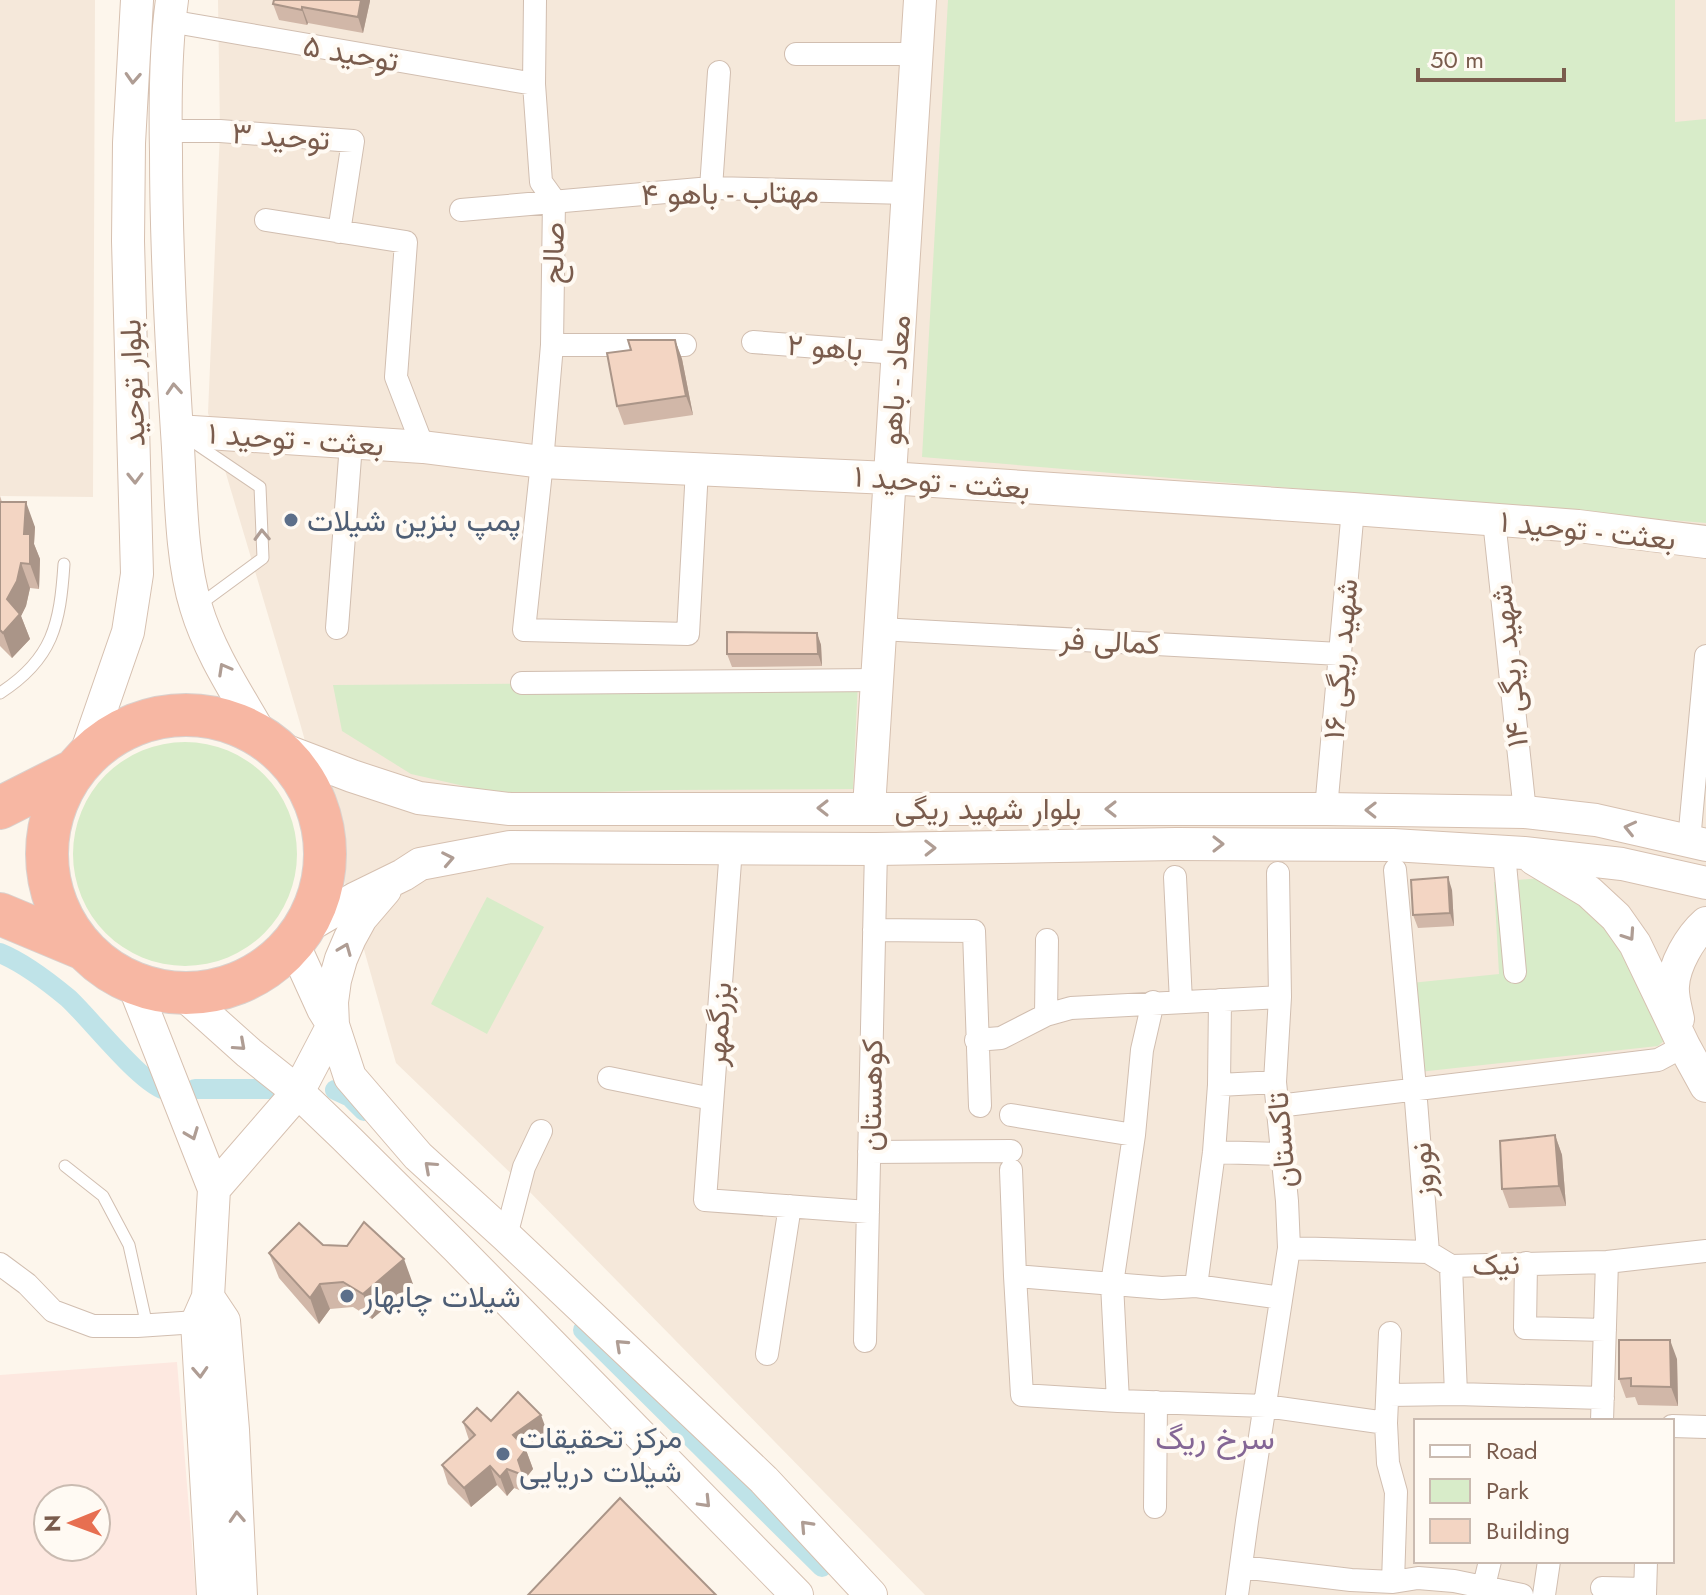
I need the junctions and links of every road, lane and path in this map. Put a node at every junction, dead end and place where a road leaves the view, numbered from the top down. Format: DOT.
graph roads {
  1 [pos="137,0"];
  2 [pos="535,0"];
  3 [pos="920,0"];
  4 [pos="170,10"];
  5 [pos="796,54"];
  6 [pos="916,54"];
  7 [pos="719,72"];
  8 [pos="534,84"];
  9 [pos="165,131"];
  10 [pos="711,188"];
  11 [pos="907,193"];
  12 [pos="554,200"];
  13 [pos="461,210"];
  14 [pos="266,220"];
  15 [pos="339,232"];
  16 [pos="753,342"];
  17 [pos="552,345"];
  18 [pos="685,345"];
  19 [pos="897,353"];
  20 [pos="177,431"];
  21 [pos="351,444"];
  22 [pos="423,447"];
  23 [pos="542,462"];
  24 [pos="697,469"];
  25 [pos="889,478"];
  26 [pos="1353,509"];
  27 [pos="1494,520"];
  28 [pos="1706,542"];
  29 [pos="64,564"];
  30 [pos="196,607"];
  31 [pos="337,628"];
  32 [pos="880,629"];
  33 [pos="1340,654"];
  34 [pos="1706,656"];
  35 [pos="876,680"];
  36 [pos="522,683"];
  37 [pos="0,693"];
  38 [pos="269,742"];
  39 [pos="79,765"];
  40 [pos="0,808"];
  41 [pos="869,808"];
  42 [pos="1326,809"];
  43 [pos="1525,812"];
  44 [pos="1698,843"];
  45 [pos="731,848"];
  46 [pos="876,849"];
  47 [pos="1514,853"];
  48 [pos="1395,870"];
  49 [pos="1278,873"];
  50 [pos="403,875"];
  51 [pos="1175,877"];
  52 [pos="1706,883"];
  53 [pos="0,914"];
  54 [pos="1706,923"];
  55 [pos="874,930"];
  56 [pos="298,936"];
  57 [pos="1047,940"];
  58 [pos="84,949"];
  59 [pos="1515,972"];
  60 [pos="133,983"];
  61 [pos="182,993"];
  62 [pos="1280,997"];
  63 [pos="1220,1000"];
  64 [pos="1153,1002"];
  65 [pos="1181,1002"];
  66 [pos="1046,1015"];
  67 [pos="333,1025"];
  68 [pos="976,1040"];
  69 [pos="1684,1046"];
  70 [pos="609,1078"];
  71 [pos="1275,1082"];
  72 [pos="1219,1085"];
  73 [pos="1706,1086"];
  74 [pos="1415,1088"];
  75 [pos="298,1092"];
  76 [pos="712,1099"];
  77 [pos="980,1106"];
  78 [pos="1278,1106"];
  79 [pos="1011,1115"];
  80 [pos="541,1131"];
  81 [pos="1134,1135"];
  82 [pos="869,1152"];
  83 [pos="1214,1152"];
  84 [pos="1282,1154"];
  85 [pos="65,1166"];
  86 [pos="214,1189"];
  87 [pos="790,1206"];
  88 [pos="868,1212"];
  89 [pos="506,1236"];
  90 [pos="457,1248"];
  91 [pos="1289,1248"];
  92 [pos="1706,1251"];
  93 [pos="1428,1252"];
  94 [pos="1607,1262"];
  95 [pos="1526,1263"];
  96 [pos="0,1264"];
  97 [pos="1451,1266"];
  98 [pos="1015,1276"];
  99 [pos="1112,1284"];
  100 [pos="1196,1286"];
  101 [pos="1281,1298"];
  102 [pos="202,1309"];
  103 [pos="147,1326"];
  104 [pos="1605,1330"];
  105 [pos="1390,1333"];
  106 [pos="865,1341"];
  107 [pos="767,1354"];
  108 [pos="1456,1394"];
  109 [pos="1389,1395"];
  110 [pos="1603,1398"];
  111 [pos="1118,1401"];
  112 [pos="1156,1402"];
  113 [pos="1266,1406"];
  114 [pos="1602,1419"];
  115 [pos="1386,1423"];
  116 [pos="1674,1426"];
  117 [pos="1706,1427"];
  118 [pos="218,1432"];
  119 [pos="1406,1493"];
  120 [pos="1155,1507"];
  121 [pos="1490,1563"];
  122 [pos="1549,1563"];
  123 [pos="1646,1563"];
  124 [pos="1241,1567"];
  125 [pos="1393,1582"];
  126 [pos="1484,1586"];
  127 [pos="1351,1588"];
  128 [pos="1602,1588"];
  129 [pos="859,1591"];
  130 [pos="1645,1592"];
  131 [pos="213,1595"];
  132 [pos="241,1595"];
  133 [pos="797,1595"];
  134 [pos="1237,1595"];
  135 [pos="1522,1595"];
  136 [pos="1544,1595"];
  1 -- 39 [label="street, بلوار توحید, one-way"];
  2 -- 8 [label="street, صالح"];
  3 -- 6 [label="street, معاد - باهو"];
  4 -- 8 [label="street, توحید ۵"];
  4 -- 9 [label="street, بلوار توحید"];
  5 -- 6 [label="street"];
  6 -- 11 [label="street, معاد - باهو"];
  7 -- 10 [label="street"];
  8 -- 12 [label="street, صالح"];
  9 -- 15 [label="street, توحید ۳"];
  20 -- 9 [label="street, بلوار توحید, one-way"];
  10 -- 11 [label="street, مهتاب - باهو ۴"];
  10 -- 12 [label="street, مهتاب - باهو ۴"];
  11 -- 19 [label="street, معاد - باهو"];
  12 -- 13 [label="street, مهتاب - باهو ۴"];
  12 -- 17 [label="street, صالح"];
  14 -- 15 [label="street"];
  15 -- 22 [label="street"];
  16 -- 19 [label="street, باهو ۲"];
  17 -- 18 [label="street"];
  17 -- 23 [label="street, صالح"];
  19 -- 25 [label="street, معاد - باهو"];
  20 -- 21 [label="street, بعثت - توحید ۱"];
  20 -- 30 [label="street, بلوار توحید"];
  30 -- 20 [label="lane, one-way"];
  21 -- 22 [label="street, بعثت - توحید ۱"];
  21 -- 31 [label="street"];
  22 -- 23 [label="street, بعثت - توحید ۱"];
  23 -- 24 [label="street, بعثت - توحید ۱"];
  23 -- 24 [label="street, صالح"];
  24 -- 25 [label="street, بعثت - توحید ۱"];
  25 -- 26 [label="street, بعثت - توحید ۱"];
  25 -- 32 [label="street, معاد - باهو"];
  26 -- 27 [label="street, بعثت - توحید ۱"];
  26 -- 33 [label="street, شهید ریگی ۱۶"];
  27 -- 28 [label="street, بعثت - توحید ۱"];
  27 -- 43 [label="street, شهید ریگی ۱۴"];
  29 -- 37 [label="lane"];
  38 -- 30 [label="street, بلوار توحید, one-way"];
  32 -- 33 [label="street, کمالی فر"];
  32 -- 35 [label="street, معاد - باهو"];
  33 -- 42 [label="street, شهید ریگی ۱۶"];
  34 -- 44 [label="street"];
  35 -- 36 [label="street"];
  35 -- 41 [label="street, معاد - باهو"];
  38 -- 39 [label="highway"];
  41 -- 38 [label="street, بلوار شهید ریگی, one-way"];
  38 -- 56 [label="highway"];
  39 -- 40 [label="highway"];
  39 -- 58 [label="highway"];
  42 -- 41 [label="street, بلوار شهید ریگی, one-way"];
  43 -- 42 [label="street, بلوار شهید ریگی, one-way"];
  44 -- 43 [label="street, بلوار شهید ریگی, one-way"];
  45 -- 46 [label="street, بلوار شهید ریگی"];
  50 -- 45 [label="street, بلوار شهید ریگی, one-way"];
  45 -- 76 [label="street, بزرگمهر"];
  46 -- 47 [label="street, بلوار شهید ریگی, one-way"];
  46 -- 55 [label="street, کوهستان"];
  47 -- 52 [label="street, بلوار شهید ریگی"];
  47 -- 59 [label="street"];
  47 -- 69 [label="street, one-way"];
  48 -- 74 [label="street, نوروز"];
  49 -- 62 [label="street, تاکستان"];
  50 -- 56 [label="street, بلوار شهید ریگی"];
  67 -- 50 [label="street, one-way"];
  51 -- 65 [label="street"];
  53 -- 58 [label="highway"];
  54 -- 69 [label="street"];
  55 -- 68 [label="street"];
  55 -- 82 [label="street, کوهستان"];
  56 -- 61 [label="highway"];
  56 -- 67 [label="street"];
  57 -- 66 [label="street"];
  58 -- 60 [label="highway"];
  60 -- 61 [label="highway"];
  60 -- 86 [label="street, one-way"];
  61 -- 75 [label="street, one-way"];
  62 -- 63 [label="street"];
  62 -- 71 [label="street, تاکستان"];
  63 -- 65 [label="street"];
  63 -- 72 [label="street"];
  64 -- 65 [label="street"];
  64 -- 66 [label="street"];
  64 -- 81 [label="street"];
  66 -- 68 [label="street"];
  67 -- 75 [label="street"];
  89 -- 67 [label="street, one-way"];
  68 -- 77 [label="street"];
  69 -- 73 [label="street"];
  69 -- 74 [label="street"];
  70 -- 76 [label="street"];
  71 -- 72 [label="street"];
  71 -- 78 [label="street, تاکستان"];
  72 -- 83 [label="street"];
  74 -- 78 [label="street"];
  74 -- 93 [label="street, نوروز"];
  75 -- 86 [label="street"];
  75 -- 90 [label="street"];
  76 -- 87 [label="street, بزرگمهر"];
  78 -- 84 [label="street, تاکستان"];
  79 -- 81 [label="street"];
  80 -- 89 [label="street"];
  81 -- 99 [label="street"];
  82 -- 88 [label="street, کوهستان"];
  82 -- 98 [label="street"];
  83 -- 84 [label="street"];
  83 -- 100 [label="street"];
  84 -- 91 [label="street, تاکستان"];
  85 -- 103 [label="lane"];
  86 -- 102 [label="street"];
  87 -- 88 [label="street"];
  87 -- 107 [label="street"];
  88 -- 106 [label="street, کوهستان"];
  89 -- 90 [label="street"];
  129 -- 89 [label="street, one-way"];
  90 -- 133 [label="street, one-way"];
  91 -- 93 [label="street, نیک"];
  91 -- 101 [label="street, تاکستان"];
  92 -- 94 [label="street, نیک"];
  93 -- 97 [label="street, نیک"];
  94 -- 95 [label="street, نیک"];
  94 -- 104 [label="street"];
  95 -- 97 [label="street, نیک"];
  95 -- 104 [label="street"];
  96 -- 103 [label="street"];
  97 -- 108 [label="street"];
  98 -- 99 [label="street"];
  98 -- 111 [label="street"];
  99 -- 100 [label="street"];
  99 -- 111 [label="street"];
  100 -- 101 [label="street"];
  101 -- 113 [label="street, تاکستان"];
  102 -- 103 [label="street"];
  102 -- 118 [label="street"];
  104 -- 110 [label="street"];
  105 -- 109 [label="street"];
  108 -- 109 [label="street"];
  108 -- 110 [label="street"];
  109 -- 115 [label="street"];
  110 -- 114 [label="street"];
  111 -- 112 [label="street"];
  112 -- 113 [label="street"];
  112 -- 120 [label="street"];
  113 -- 115 [label="street"];
  113 -- 124 [label="street, تاکستان"];
  115 -- 119 [label="street"];
  116 -- 117 [label="street"];
  118 -- 131 [label="street"];
  132 -- 118 [label="street, one-way"];
  119 -- 125 [label="street"];
  121 -- 126 [label="street"];
  122 -- 136 [label="street"];
  123 -- 130 [label="street"];
  124 -- 127 [label="street"];
  124 -- 134 [label="street, تاکستان"];
  125 -- 126 [label="street"];
  125 -- 127 [label="street"];
  126 -- 135 [label="street"];
  128 -- 130 [label="street"];
}
